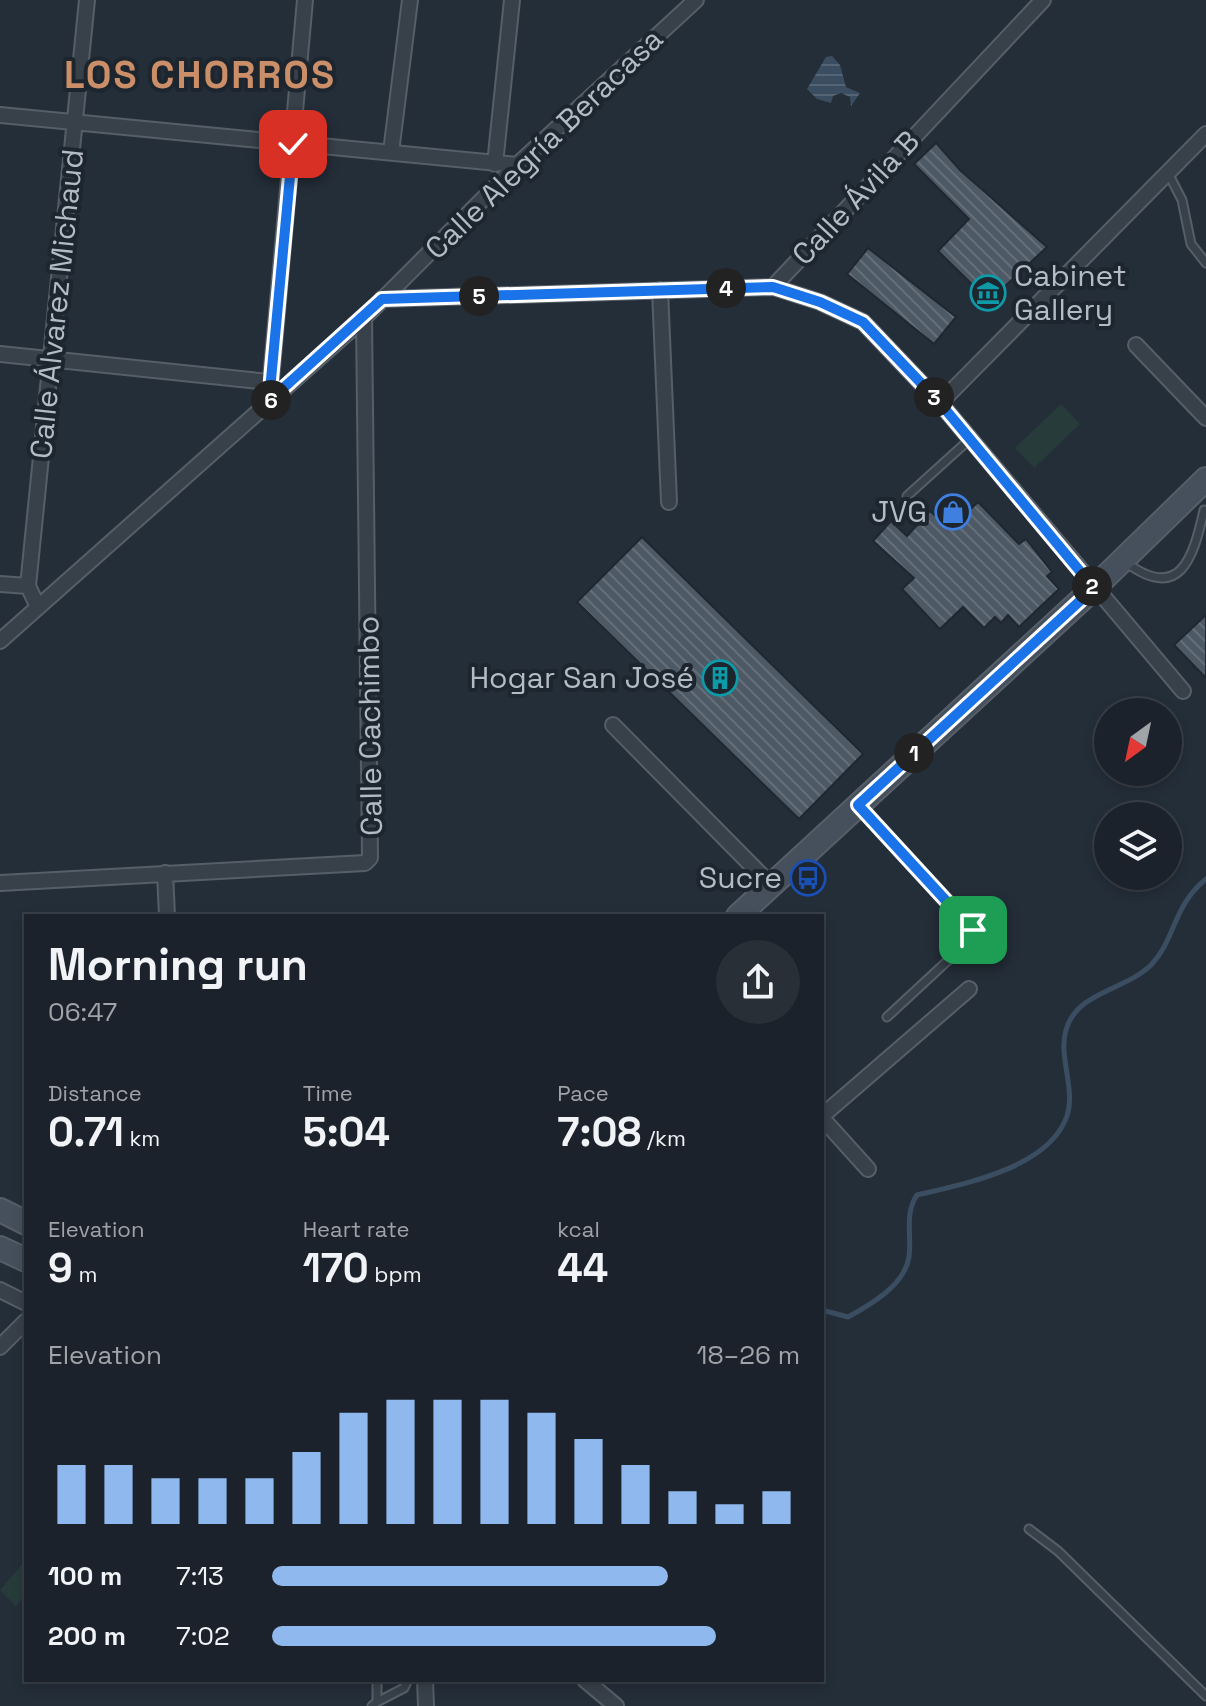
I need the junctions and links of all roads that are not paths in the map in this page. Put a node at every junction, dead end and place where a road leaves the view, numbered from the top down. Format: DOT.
graph roads {
  1 [pos="87,0"];
  2 [pos="305,0"];
  3 [pos="410,0"];
  4 [pos="512,0"];
  5 [pos="696,0"];
  6 [pos="1043,0"];
  7 [pos="0,115"];
  8 [pos="76,122"];
  9 [pos="1206,134"];
  10 [pos="293,144"];
  11 [pos="391,152"];
  12 [pos="495,164"];
  13 [pos="517,165"];
  14 [pos="1168,173"];
  15 [pos="1206,263"];
  16 [pos="773,287"];
  17 [pos="660,290"];
  18 [pos="382,299"];
  19 [pos="364,318"];
  20 [pos="1136,345"];
  21 [pos="0,354"];
  22 [pos="53,360"];
  23 [pos="269,382"];
  24 [pos="269,401"];
  25 [pos="940,403"];
  26 [pos="1206,418"];
  27 [pos="970,439"];
  28 [pos="907,496"];
  29 [pos="1201,499"];
  30 [pos="669,502"];
  31 [pos="1123,560"];
  32 [pos="0,584"];
  33 [pos="28,586"];
  34 [pos="1094,588"];
  35 [pos="37,605"];
  36 [pos="0,641"];
  37 [pos="1183,691"];
  38 [pos="613,725"];
  39 [pos="858,805"];
  40 [pos="165,873"];
  41 [pos="0,883"];
  42 [pos="771,885"];
  43 [pos="167,914"];
  44 [pos="740,914"];
  45 [pos="969,989"];
  46 [pos="887,1017"];
  47 [pos="824,1115"];
  48 [pos="824,1119"];
  49 [pos="868,1169"];
  50 [pos="0,1210"];
  51 [pos="24,1222"];
  52 [pos="0,1248"];
  53 [pos="24,1259"];
  54 [pos="0,1290"];
  55 [pos="24,1302"];
  56 [pos="24,1323"];
  57 [pos="0,1347"];
  58 [pos="1029,1529"];
  59 [pos="377,1682"];
  60 [pos="407,1682"];
  61 [pos="425,1682"];
  62 [pos="587,1682"];
  63 [pos="1206,1696"];
  64 [pos="374,1704"];
  65 [pos="426,1706"];
  66 [pos="616,1706"];
  1 -- 8 [label="street, Calle Álvarez Michaud"];
  2 -- 10 [label="street"];
  3 -- 11 [label="street"];
  4 -- 12 [label="street"];
  5 -- 13 [label="street, Calle Alegría Beracasa"];
  6 -- 16 [label="street, Calle Ávila B"];
  7 -- 8 [label="street"];
  8 -- 10 [label="street"];
  8 -- 22 [label="street, Calle Álvarez Michaud"];
  9 -- 14 [label="street"];
  10 -- 11 [label="street"];
  10 -- 23 [label="street"];
  11 -- 12 [label="street"];
  12 -- 13 [label="street"];
  13 -- 18 [label="street, Calle Alegría Beracasa"];
  14 -- 15 [label="lane"];
  14 -- 25 [label="street"];
  16 -- 17 [label="street, Calle Ávila B"];
  16 -- 25 [label="street"];
  17 -- 18 [label="street, Calle Ávila B"];
  17 -- 30 [label="street"];
  18 -- 19 [label="street, Calle Alegría Beracasa"];
  19 -- 24 [label="street, Calle Alegría Beracasa"];
  19 -- 40 [label="street, Calle Cachimbo"];
  20 -- 26 [label="street"];
  21 -- 22 [label="street"];
  22 -- 23 [label="street"];
  22 -- 33 [label="street, Calle Álvarez Michaud"];
  23 -- 24 [label="street"];
  24 -- 35 [label="street, Calle Alegría Beracasa"];
  25 -- 27 [label="street"];
  27 -- 28 [label="lane"];
  27 -- 34 [label="street"];
  29 -- 31 [label="main road"];
  29 -- 31 [label="lane"];
  31 -- 34 [label="main road"];
  32 -- 33 [label="street"];
  33 -- 35 [label="street"];
  34 -- 37 [label="street"];
  34 -- 39 [label="main road"];
  35 -- 36 [label="street, Calle Alegría Beracasa"];
  38 -- 42 [label="street"];
  39 -- 42 [label="main road"];
  39 -- 46 [label="lane"];
  40 -- 41 [label="street, Calle Cachimbo"];
  40 -- 43 [label="street"];
  42 -- 44 [label="main road"];
  45 -- 47 [label="street"];
  48 -- 49 [label="street"];
  50 -- 51 [label="main road"];
  52 -- 53 [label="main road"];
  54 -- 55 [label="street"];
  56 -- 57 [label="street"];
  58 -- 63 [label="lane"];
  59 -- 64 [label="lane"];
  60 -- 64 [label="lane"];
  61 -- 65 [label="street"];
  62 -- 66 [label="street"];
}
